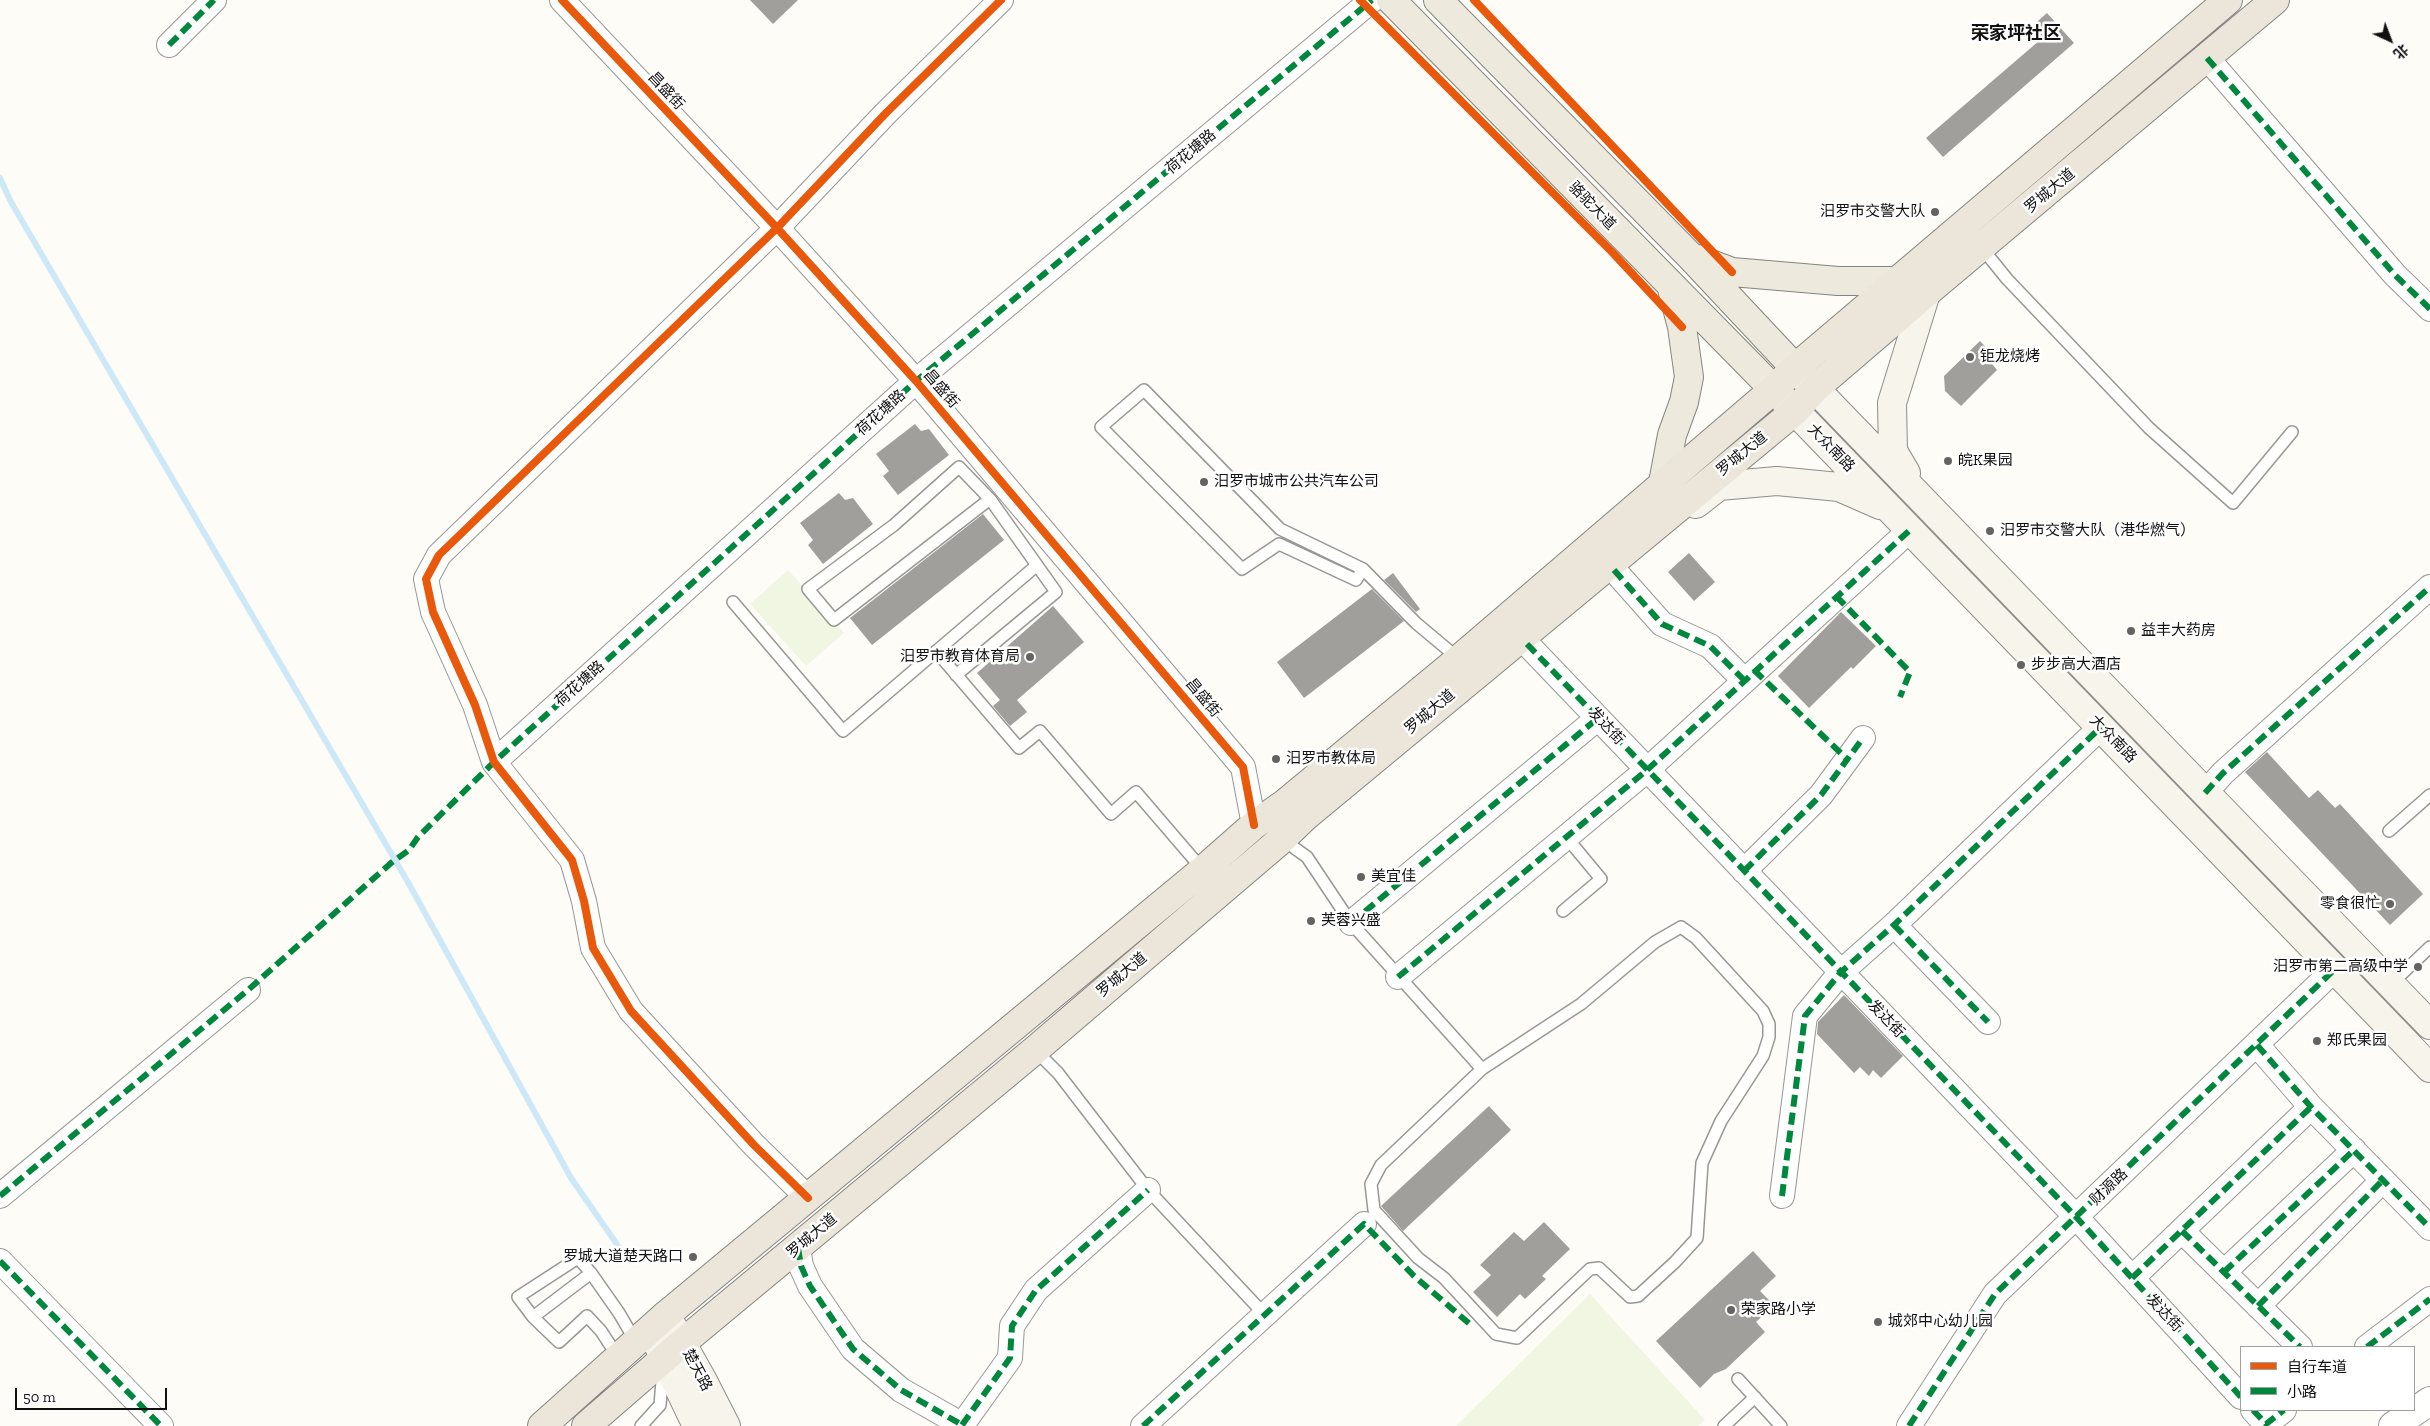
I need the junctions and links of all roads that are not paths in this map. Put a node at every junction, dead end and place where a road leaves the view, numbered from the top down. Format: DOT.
graph roads {
  1 [pos="214,0"];
  2 [pos="562,0"];
  3 [pos="1001,0"];
  4 [pos="1372,0"];
  5 [pos="1391,0"];
  6 [pos="1438,0"];
  7 [pos="2275,0"];
  8 [pos="2225,1"];
  9 [pos="170,45"];
  10 [pos="2208,58"];
  11 [pos="777,228"];
  12 [pos="1982,248"];
  13 [pos="1690,256"];
  14 [pos="1899,281"];
  15 [pos="1672,288"];
  16 [pos="1926,293"];
  17 [pos="2430,309"];
  18 [pos="1795,368"];
  19 [pos="916,381"];
  20 [pos="1814,389"];
  21 [pos="1773,390"];
  22 [pos="1794,411"];
  23 [pos="2292,432"];
  24 [pos="1663,483"];
  25 [pos="1916,492"];
  26 [pos="990,499"];
  27 [pos="1901,520"];
  28 [pos="1036,566"];
  29 [pos="1363,569"];
  30 [pos="1614,570"];
  31 [pos="2430,587"];
  32 [pos="732,602"];
  33 [pos="1527,644"];
  34 [pos="936,651"];
  35 [pos="1494,658"];
  36 [pos="1459,659"];
  37 [pos="956,675"];
  38 [pos="1744,680"];
  39 [pos="1598,718"];
  40 [pos="2101,727"];
  41 [pos="1864,738"];
  42 [pos="494,762"];
  43 [pos="1646,770"];
  44 [pos="2205,793"];
  45 [pos="2430,795"];
  46 [pos="1254,825"];
  47 [pos="2389,832"];
  48 [pos="1566,838"];
  49 [pos="1282,839"];
  50 [pos="1204,870"];
  51 [pos="1744,872"];
  52 [pos="1562,911"];
  53 [pos="1351,923"];
  54 [pos="1894,925"];
  55 [pos="2430,948"];
  56 [pos="2335,969"];
  57 [pos="1841,972"];
  58 [pos="1398,977"];
  59 [pos="2391,984"];
  60 [pos="248,990"];
  61 [pos="1988,1022"];
  62 [pos="2430,1025"];
  63 [pos="2257,1045"];
  64 [pos="1035,1050"];
  65 [pos="2430,1068"];
  66 [pos="1482,1069"];
  67 [pos="2311,1107"];
  68 [pos="2354,1150"];
  69 [pos="2383,1180"];
  70 [pos="1148,1190"];
  71 [pos="0,1196"];
  72 [pos="1782,1196"];
  73 [pos="808,1198"];
  74 [pos="2077,1218"];
  75 [pos="1364,1224"];
  76 [pos="2430,1228"];
  77 [pos="2182,1230"];
  78 [pos="798,1248"];
  79 [pos="0,1261"];
  80 [pos="2224,1272"];
  81 [pos="591,1273"];
  82 [pos="2132,1278"];
  83 [pos="2430,1299"];
  84 [pos="2258,1306"];
  85 [pos="1265,1315"];
  86 [pos="533,1317"];
  87 [pos="643,1336"];
  88 [pos="2299,1346"];
  89 [pos="2367,1346"];
  90 [pos="674,1351"];
  91 [pos="1738,1379"];
  92 [pos="2240,1396"];
  93 [pos="1755,1397"];
  94 [pos="2430,1401"];
  95 [pos="2254,1411"];
  96 [pos="2283,1411"];
  97 [pos="2430,1415"];
  98 [pos="963,1425"];
  99 [pos="161,1426"];
  100 [pos="542,1426"];
  101 [pos="586,1426"];
  102 [pos="641,1426"];
  103 [pos="697,1426"];
  104 [pos="726,1426"];
  105 [pos="1143,1426"];
  106 [pos="1724,1426"];
  107 [pos="1781,1426"];
  108 [pos="1910,1426"];
  109 [pos="2393,1426"];
  110 [pos="2415,1426"];
  1 -- 9 [label="street"];
  2 -- 11 [label="street, 昌盛街"];
  3 -- 11 [label="street"];
  4 -- 19 [label="street, 荷花塘路"];
  5 -- 15 [label="main road, 骆驼大道"];
  6 -- 13 [label="main road"];
  7 -- 10 [label="highway, 罗城大道"];
  8 -- 14 [label="highway, 罗城大道"];
  10 -- 12 [label="highway, 罗城大道"];
  10 -- 17 [label="street"];
  11 -- 19 [label="street, 昌盛街"];
  11 -- 42 [label="street"];
  12 -- 16 [label="highway, 罗城大道"];
  12 -- 23 [label="lane"];
  13 -- 14 [label="main road"];
  13 -- 18 [label="main road"];
  14 -- 18 [label="highway, 罗城大道"];
  15 -- 21 [label="main road, 骆驼大道"];
  15 -- 24 [label="main road"];
  16 -- 20 [label="highway, 罗城大道"];
  16 -- 25 [label="main road"];
  18 -- 20 [label="main road, 大众南路"];
  18 -- 21 [label="highway, 罗城大道"];
  19 -- 42 [label="street, 荷花塘路"];
  19 -- 46 [label="street, 昌盛街"];
  20 -- 22 [label="highway, 罗城大道"];
  20 -- 25 [label="main road, 大众南路"];
  21 -- 22 [label="main road, 骆驼大道"];
  21 -- 24 [label="highway, 罗城大道"];
  22 -- 27 [label="main road, 大众南路"];
  22 -- 35 [label="highway, 罗城大道"];
  24 -- 36 [label="highway, 罗城大道"];
  25 -- 44 [label="main road, 大众南路"];
  26 -- 26 [label="lane"];
  26 -- 28 [label="lane"];
  27 -- 30 [label="main road"];
  27 -- 38 [label="street"];
  27 -- 40 [label="main road, 大众南路"];
  28 -- 34 [label="lane"];
  28 -- 37 [label="lane"];
  29 -- 29 [label="lane"];
  29 -- 36 [label="lane"];
  30 -- 33 [label="main road"];
  30 -- 38 [label="street"];
  31 -- 44 [label="street"];
  32 -- 34 [label="lane"];
  33 -- 35 [label="main road"];
  33 -- 39 [label="street, 发达街"];
  34 -- 37 [label="lane"];
  35 -- 49 [label="highway, 罗城大道"];
  36 -- 46 [label="highway, 罗城大道"];
  37 -- 50 [label="lane"];
  38 -- 43 [label="street"];
  39 -- 43 [label="street, 发达街"];
  39 -- 53 [label="street"];
  40 -- 54 [label="street"];
  40 -- 56 [label="main road, 大众南路"];
  41 -- 51 [label="street"];
  42 -- 73 [label="street"];
  43 -- 48 [label="street"];
  43 -- 51 [label="street, 发达街"];
  44 -- 59 [label="main road, 大众南路"];
  45 -- 47 [label="lane"];
  46 -- 50 [label="highway, 罗城大道"];
  48 -- 52 [label="lane"];
  48 -- 58 [label="street"];
  49 -- 53 [label="lane"];
  49 -- 64 [label="highway, 罗城大道"];
  50 -- 73 [label="highway, 罗城大道"];
  51 -- 57 [label="street, 发达街"];
  53 -- 58 [label="lane"];
  54 -- 57 [label="street"];
  54 -- 61 [label="street"];
  55 -- 59 [label="lane"];
  56 -- 63 [label="street, 财源路"];
  56 -- 65 [label="main road, 大众南路"];
  57 -- 72 [label="street"];
  57 -- 74 [label="street, 发达街"];
  58 -- 66 [label="lane"];
  59 -- 62 [label="main road, 大众南路"];
  60 -- 71 [label="street"];
  63 -- 67 [label="street"];
  63 -- 74 [label="street, 财源路"];
  64 -- 70 [label="lane"];
  64 -- 78 [label="highway, 罗城大道"];
  66 -- 66 [label="lane"];
  67 -- 68 [label="street"];
  67 -- 77 [label="street"];
  68 -- 69 [label="street"];
  68 -- 80 [label="street"];
  69 -- 76 [label="street"];
  69 -- 84 [label="street"];
  70 -- 85 [label="lane"];
  70 -- 98 [label="street"];
  73 -- 87 [label="highway, 罗城大道"];
  74 -- 82 [label="street, 发达街"];
  74 -- 108 [label="street, 财源路"];
  75 -- 85 [label="street"];
  77 -- 80 [label="street"];
  77 -- 82 [label="street"];
  78 -- 90 [label="highway, 罗城大道"];
  78 -- 98 [label="street"];
  79 -- 99 [label="street"];
  80 -- 84 [label="street"];
  81 -- 86 [label="lane"];
  81 -- 86 [label="lane"];
  81 -- 87 [label="lane"];
  82 -- 92 [label="street, 发达街"];
  83 -- 89 [label="street"];
  84 -- 88 [label="street"];
  85 -- 105 [label="street"];
  86 -- 87 [label="lane"];
  87 -- 90 [label="main road, 楚天路"];
  87 -- 100 [label="highway, 罗城大道"];
  90 -- 101 [label="highway, 罗城大道"];
  90 -- 102 [label="lane"];
  90 -- 103 [label="main road, 楚天路"];
  90 -- 104 [label="main road, 楚天路"];
  91 -- 93 [label="lane"];
  93 -- 106 [label="lane"];
  93 -- 107 [label="lane"];
  94 -- 109 [label="street"];
  95 -- 96 [label="street"];
  97 -- 110 [label="street"];
}
